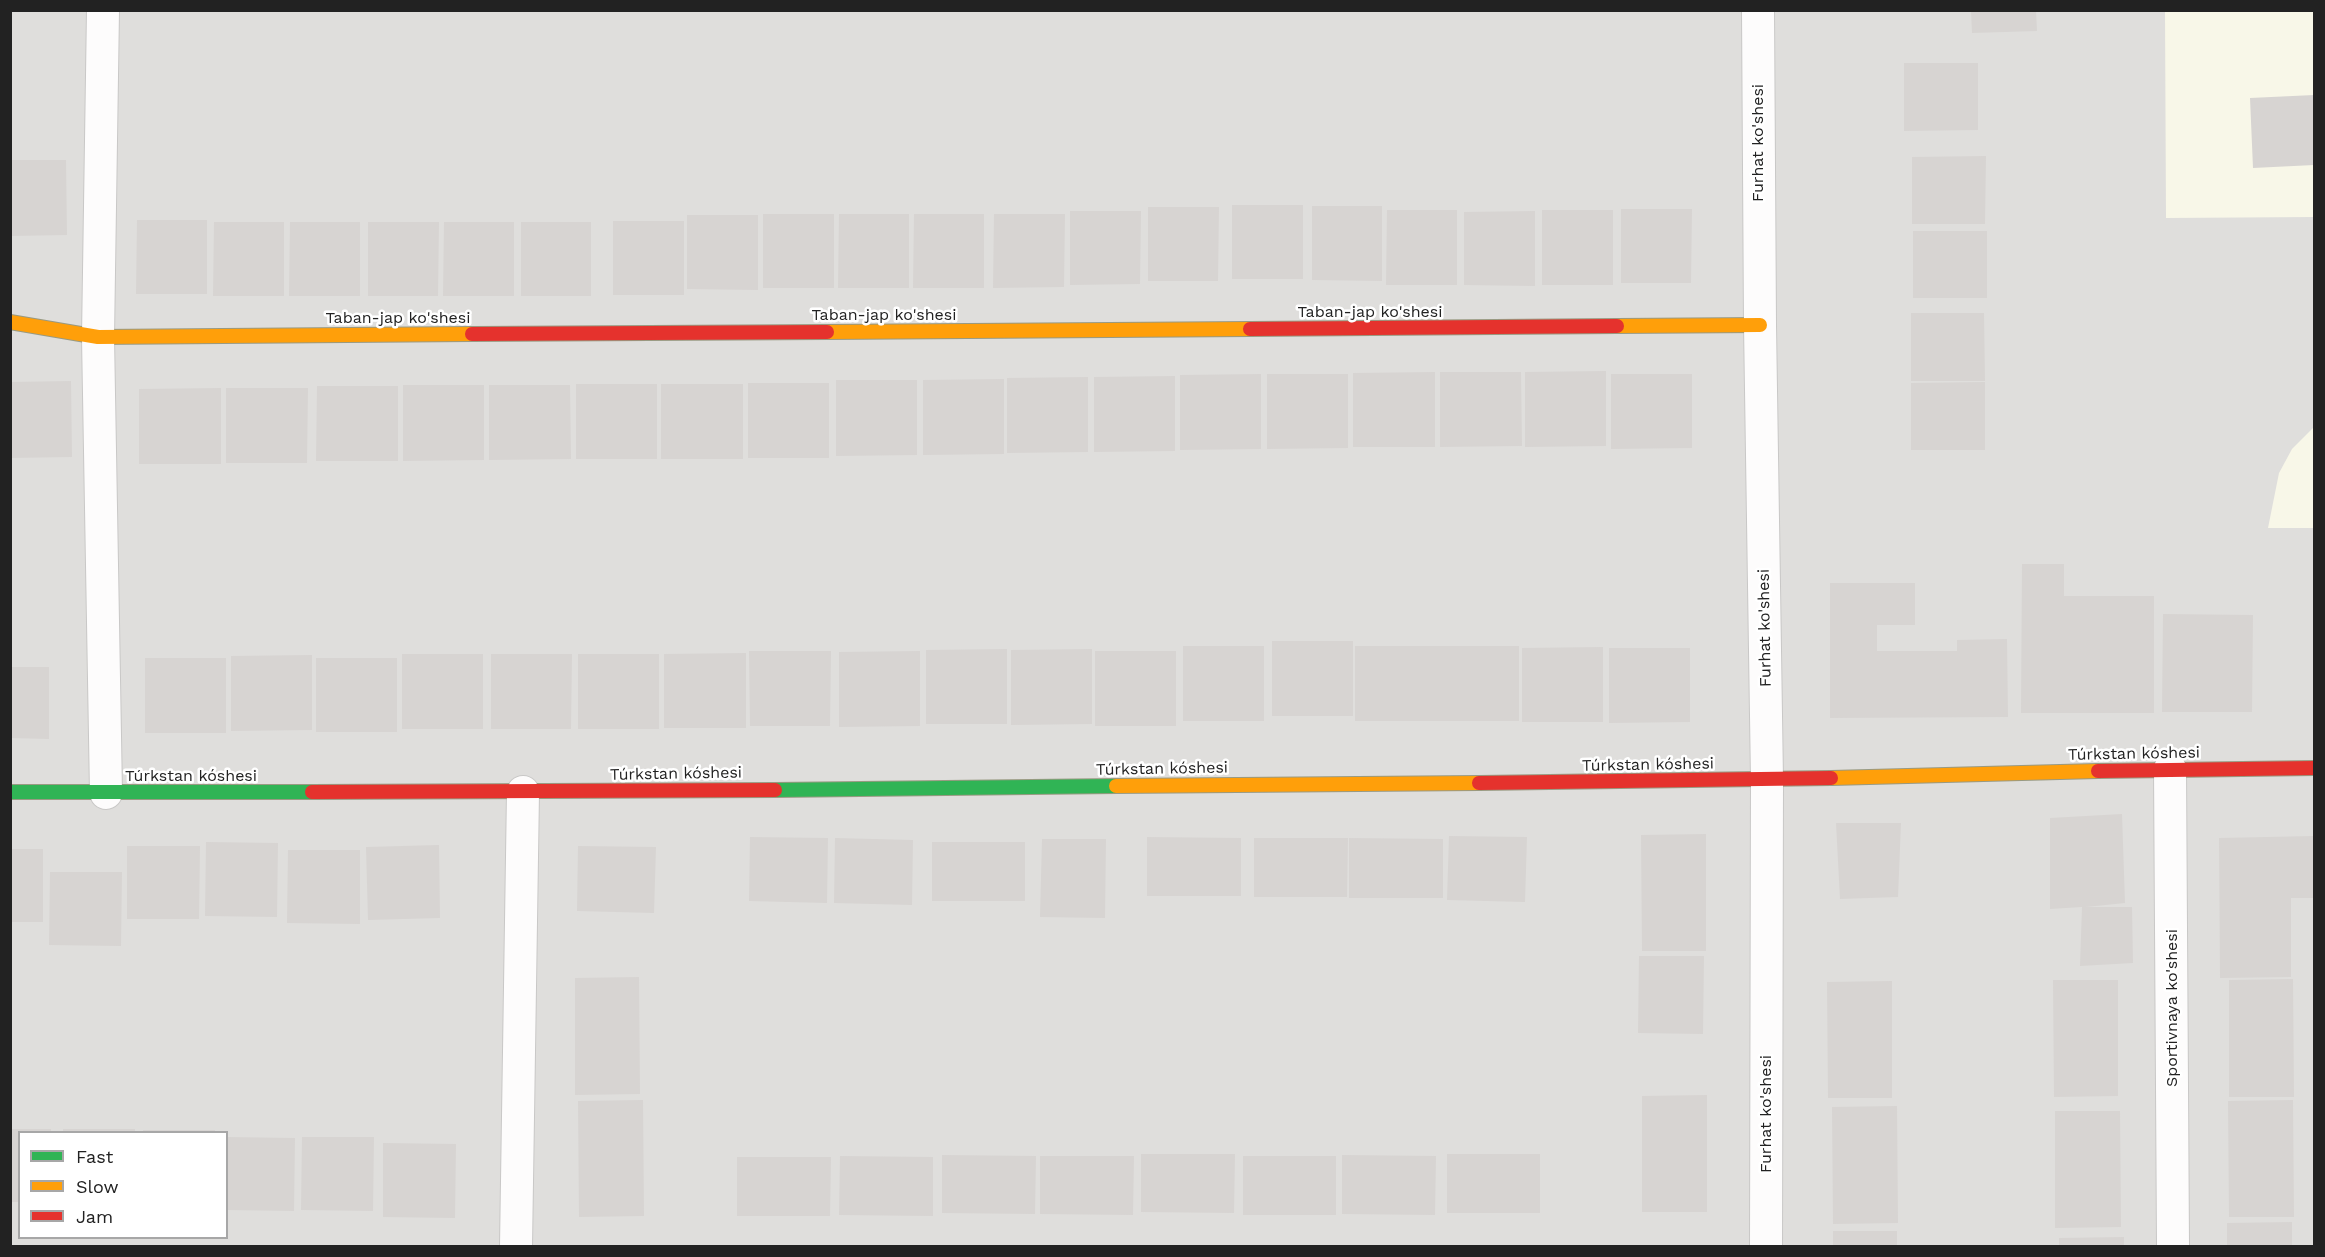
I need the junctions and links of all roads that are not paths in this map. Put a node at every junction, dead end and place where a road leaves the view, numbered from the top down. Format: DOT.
graph roads {
  1 [pos="103,10"];
  2 [pos="1758,10"];
  3 [pos="10,322"];
  4 [pos="1760,325"];
  5 [pos="98,336"];
  6 [pos="2314,768"];
  7 [pos="2170,769"];
  8 [pos="1767,780"];
  9 [pos="10,792"];
  10 [pos="523,792"];
  11 [pos="106,793"];
  12 [pos="516,1246"];
  13 [pos="1766,1246"];
  14 [pos="2173,1246"];
  1 -- 5 [label="street"];
  2 -- 4 [label="street, Furhat ko'shesi"];
  3 -- 5 [label="street, Taban-jap ko'shesi"];
  4 -- 5 [label="street, Taban-jap ko'shesi"];
  4 -- 8 [label="street, Furhat ko'shesi"];
  5 -- 11 [label="street"];
  6 -- 7 [label="street, Túrkstan kóshesi"];
  7 -- 8 [label="street, Túrkstan kóshesi"];
  7 -- 14 [label="street, Sportivnaya ko'shesi"];
  8 -- 10 [label="street, Túrkstan kóshesi"];
  8 -- 13 [label="street, Furhat ko'shesi"];
  9 -- 11 [label="street, Túrkstan kóshesi"];
  10 -- 11 [label="street, Túrkstan kóshesi"];
  10 -- 12 [label="street"];
}
